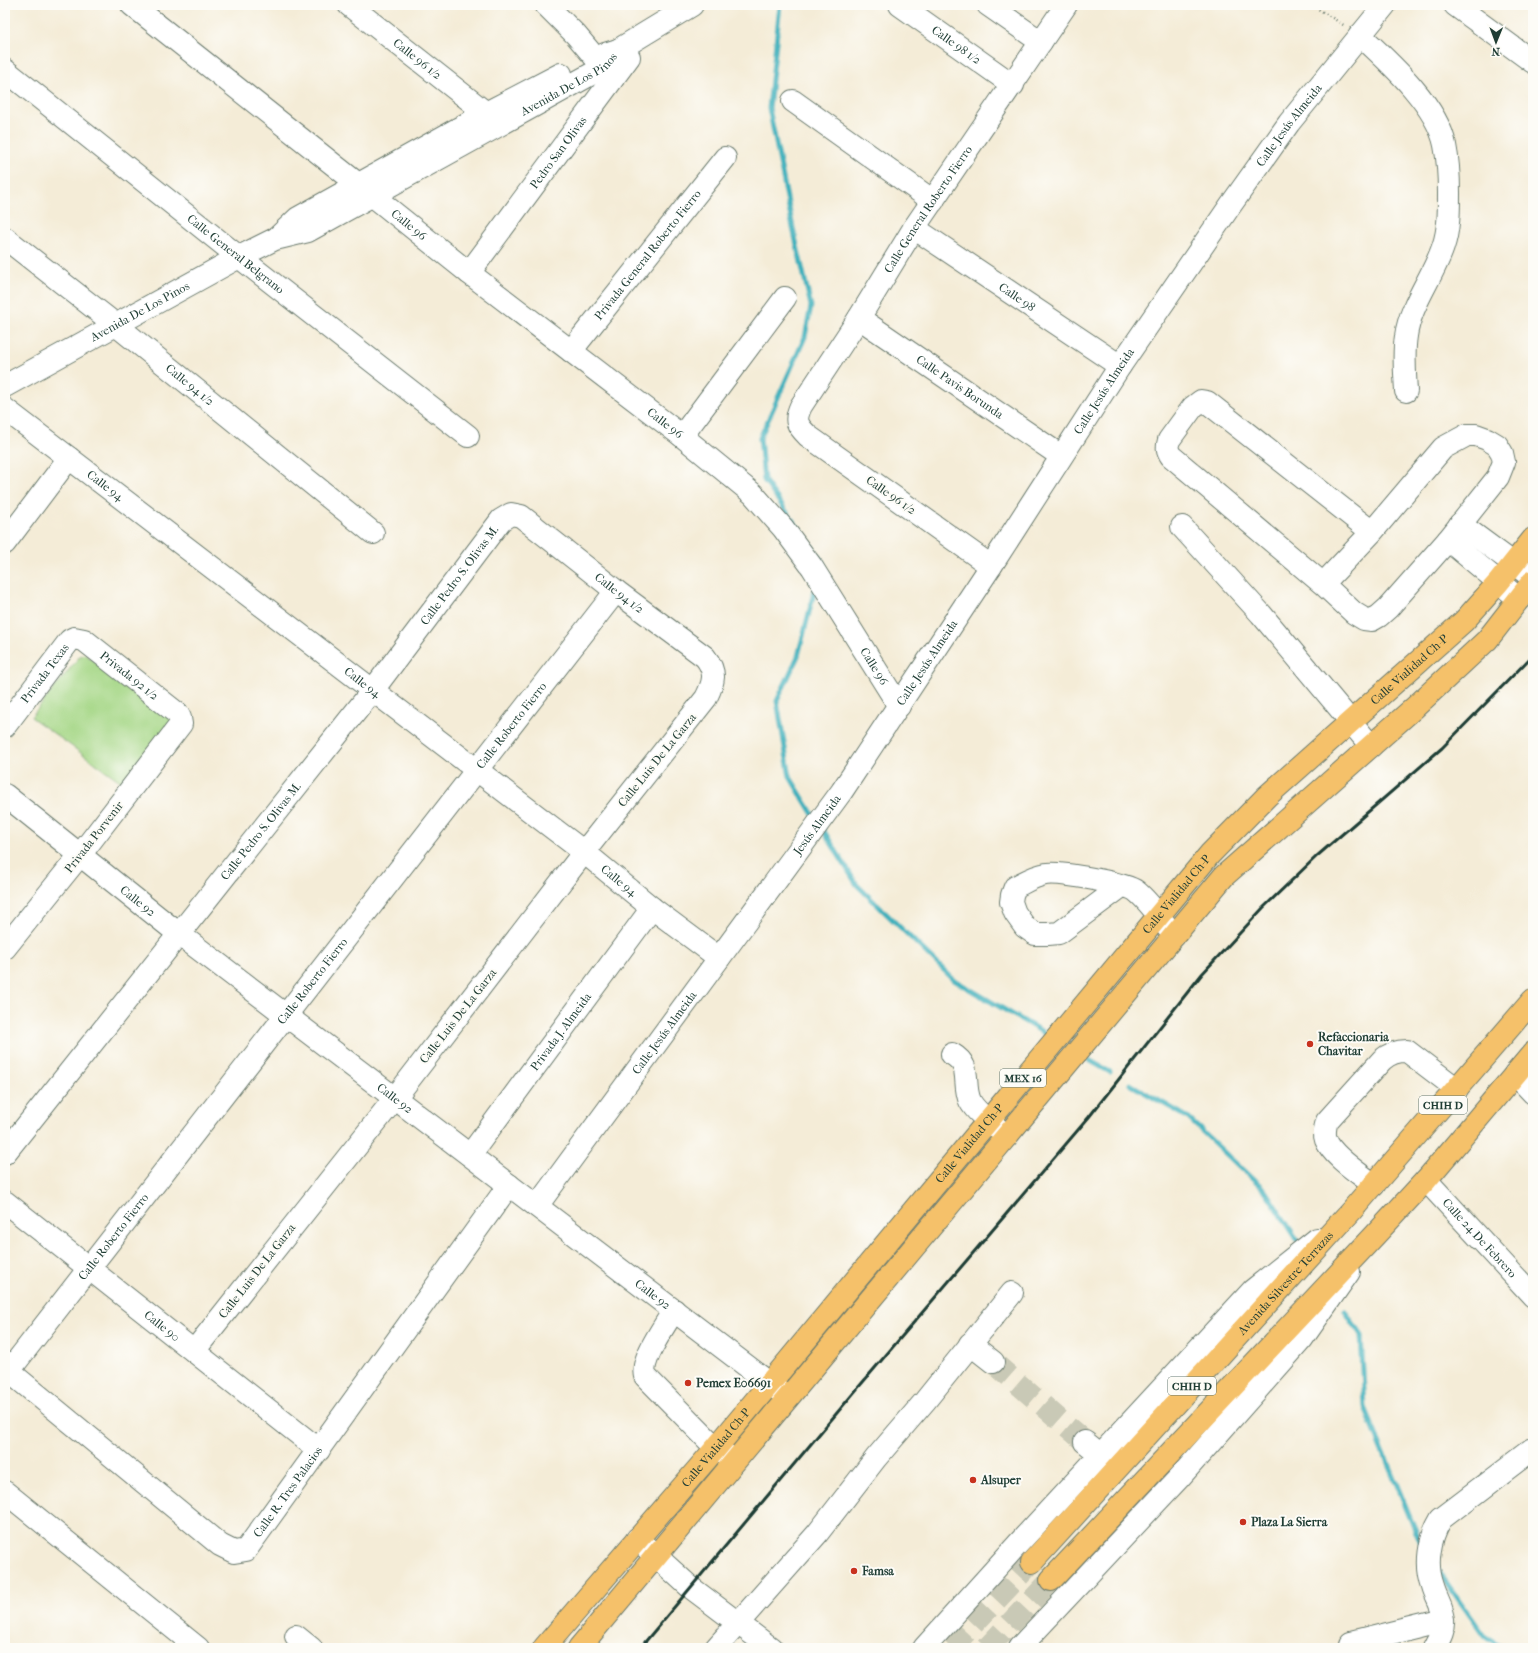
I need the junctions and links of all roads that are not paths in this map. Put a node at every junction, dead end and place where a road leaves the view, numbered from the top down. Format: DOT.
graph roads {
  1 [pos="132,5"];
  2 [pos="348,5"];
  3 [pos="546,5"];
  4 [pos="669,5"];
  5 [pos="692,5"];
  6 [pos="900,5"];
  7 [pos="988,5"];
  8 [pos="1066,5"];
  9 [pos="1384,5"];
  10 [pos="1455,5"];
  11 [pos="647,33"];
  12 [pos="1360,35"];
  13 [pos="1041,42"];
  14 [pos="1533,62"];
  15 [pos="604,67"];
  16 [pos="5,70"];
  17 [pos="1012,85"];
  18 [pos="793,101"];
  19 [pos="486,113"];
  20 [pos="724,158"];
  21 [pos="366,190"];
  22 [pos="933,201"];
  23 [pos="914,228"];
  24 [pos="5,238"];
  25 [pos="239,257"];
  26 [pos="469,273"];
  27 [pos="785,298"];
  28 [pos="859,318"];
  29 [pos="116,325"];
  30 [pos="571,352"];
  31 [pos="1120,366"];
  32 [pos="5,386"];
  33 [pos="1406,391"];
  34 [pos="5,409"];
  35 [pos="797,419"];
  36 [pos="468,436"];
  37 [pos="682,436"];
  38 [pos="1061,456"];
  39 [pos="69,458"];
  40 [pos="516,514"];
  41 [pos="1182,527"];
  42 [pos="1372,532"];
  43 [pos="1454,532"];
  44 [pos="373,533"];
  45 [pos="1533,539"];
  46 [pos="5,543"];
  47 [pos="1513,563"];
  48 [pos="991,566"];
  49 [pos="1533,578"];
  50 [pos="1533,581"];
  51 [pos="1498,583"];
  52 [pos="1323,584"];
  53 [pos="616,591"];
  54 [pos="1519,599"];
  55 [pos="70,640"];
  56 [pos="714,677"];
  57 [pos="374,690"];
  58 [pos="899,706"];
  59 [pos="1350,722"];
  60 [pos="181,724"];
  61 [pos="5,726"];
  62 [pos="1371,746"];
  63 [pos="477,769"];
  64 [pos="842,791"];
  65 [pos="5,795"];
  66 [pos="584,852"];
  67 [pos="80,855"];
  68 [pos="792,859"];
  69 [pos="1122,886"];
  70 [pos="652,908"];
  71 [pos="1158,915"];
  72 [pos="180,934"];
  73 [pos="1174,936"];
  74 [pos="5,948"];
  75 [pos="719,958"];
  76 [pos="1533,1000"];
  77 [pos="287,1016"];
  78 [pos="1533,1053"];
  79 [pos="952,1054"];
  80 [pos="1515,1074"];
  81 [pos="1457,1088"];
  82 [pos="1533,1093"];
  83 [pos="395,1098"];
  84 [pos="988,1120"];
  85 [pos="1007,1136"];
  86 [pos="5,1153"];
  87 [pos="470,1155"];
  88 [pos="1426,1180"];
  89 [pos="510,1185"];
  90 [pos="1374,1185"];
  91 [pos="5,1202"];
  92 [pos="537,1206"];
  93 [pos="1352,1210"];
  94 [pos="1376,1234"];
  95 [pos="89,1268"];
  96 [pos="1012,1293"];
  97 [pos="1533,1296"];
  98 [pos="674,1310"];
  99 [pos="970,1344"];
  100 [pos="194,1351"];
  101 [pos="993,1362"];
  102 [pos="7,1370"];
  103 [pos="769,1383"];
  104 [pos="787,1397"];
  105 [pos="716,1448"];
  106 [pos="1533,1449"];
  107 [pos="319,1450"];
  108 [pos="735,1461"];
  109 [pos="5,1492"];
  110 [pos="637,1539"];
  111 [pos="657,1555"];
  112 [pos="1032,1562"];
  113 [pos="1050,1580"];
  114 [pos="739,1624"];
  115 [pos="1441,1633"];
  116 [pos="1351,1643"];
  117 [pos="198,1648"];
  118 [pos="544,1648"];
  119 [pos="579,1648"];
  120 [pos="716,1648"];
  121 [pos="771,1648"];
  122 [pos="924,1648"];
  123 [pos="1019,1648"];
  1 -- 21 [label="street, Calle 96"];
  2 -- 19 [label="street, Calle 96 1/2"];
  3 -- 15 [label="street"];
  4 -- 11 [label="street, Pedro San Olivas"];
  5 -- 11 [label="street"];
  6 -- 17 [label="street, Calle 98 1/2"];
  7 -- 13 [label="street"];
  8 -- 13 [label="street, Calle General Roberto Fierro"];
  9 -- 12 [label="street, Calle Jesús Almeida"];
  10 -- 14 [label="street"];
  11 -- 15 [label="street, Pedro San Olivas"];
  11 -- 15 [label="street, Avenida De Los Pinos"];
  12 -- 31 [label="street, Calle Jesús Almeida"];
  12 -- 33 [label="street"];
  13 -- 17 [label="street, Calle General Roberto Fierro"];
  15 -- 19 [label="street, Avenida De Los Pinos"];
  15 -- 21 [label="street, Avenida De Los Pinos"];
  15 -- 26 [label="street, Pedro San Olivas"];
  16 -- 25 [label="street, Calle General Belgrano"];
  17 -- 22 [label="street, Calle General Roberto Fierro"];
  18 -- 22 [label="street"];
  19 -- 21 [label="street, Avenida De Los Pinos"];
  20 -- 30 [label="street, Privada General Roberto Fierro"];
  21 -- 25 [label="street, Avenida De Los Pinos"];
  21 -- 26 [label="street, Calle 96"];
  22 -- 23 [label="street, Calle General Roberto Fierro"];
  23 -- 28 [label="street, Calle General Roberto Fierro"];
  23 -- 31 [label="street, Calle 98"];
  24 -- 29 [label="street, Calle 94 1/2"];
  25 -- 29 [label="street, Avenida De Los Pinos"];
  25 -- 36 [label="street, Calle General Belgrano"];
  26 -- 30 [label="street, Calle 96"];
  27 -- 37 [label="street"];
  28 -- 35 [label="street, Calle General Roberto Fierro"];
  28 -- 38 [label="street, Calle Pavis Borunda"];
  29 -- 32 [label="street, Avenida De Los Pinos"];
  29 -- 44 [label="street, Calle 94 1/2"];
  30 -- 37 [label="street, Calle 96"];
  31 -- 38 [label="street, Calle Jesús Almeida"];
  34 -- 39 [label="street, Calle 94"];
  35 -- 48 [label="street, Calle 96 1/2"];
  37 -- 58 [label="street, Calle 96"];
  38 -- 48 [label="street, Calle Jesús Almeida"];
  39 -- 46 [label="street"];
  39 -- 57 [label="street, Calle 94"];
  40 -- 53 [label="street, Calle 94 1/2"];
  40 -- 57 [label="street, Calle Pedro S. Olivas M."];
  41 -- 59 [label="street"];
  42 -- 43 [label="street"];
  42 -- 52 [label="street"];
  42 -- 52 [label="street"];
  43 -- 47 [label="street"];
  43 -- 51 [label="street"];
  43 -- 52 [label="street"];
  45 -- 47 [label="main road, Calle Vialidad Ch-P / MEX 16"];
  47 -- 49 [label="street"];
  47 -- 51 [label="main road, Calle Vialidad Ch-P / MEX 16"];
  48 -- 58 [label="street, Calle Jesús Almeida"];
  50 -- 54 [label="main road, Calle Vialidad Ch-P / MEX 16"];
  51 -- 54 [label="street"];
  51 -- 59 [label="main road, Calle Vialidad Ch-P / MEX 16"];
  53 -- 56 [label="street, Calle 94 1/2"];
  53 -- 63 [label="street, Calle Roberto Fierro"];
  54 -- 62 [label="main road, Calle Vialidad Ch-P / MEX 16"];
  55 -- 60 [label="street, Privada 92 1/2"];
  55 -- 61 [label="street, Privada Texas"];
  56 -- 66 [label="street, Calle Luis De La Garza"];
  57 -- 63 [label="street, Calle 94"];
  57 -- 72 [label="street, Calle Pedro S. Olivas M."];
  58 -- 64 [label="street, Calle Jesús Almeida"];
  59 -- 62 [label="street"];
  59 -- 71 [label="main road, Calle Vialidad Ch-P / MEX 16"];
  60 -- 67 [label="street, Privada Porvenir"];
  62 -- 73 [label="main road, Calle Vialidad Ch-P / MEX 16"];
  63 -- 66 [label="street, Calle 94"];
  63 -- 77 [label="street, Calle Roberto Fierro"];
  64 -- 68 [label="street, Jesús Almeida"];
  65 -- 67 [label="street, Calle 92"];
  66 -- 70 [label="street, Calle 94"];
  66 -- 83 [label="street, Calle Luis De La Garza"];
  67 -- 72 [label="street, Calle 92"];
  67 -- 74 [label="street, Privada Porvenir"];
  68 -- 75 [label="street, Calle Jesús Almeida"];
  69 -- 71 [label="street"];
  70 -- 75 [label="street, Calle 94"];
  70 -- 87 [label="street, Privada J. Almeida"];
  71 -- 73 [label="street"];
  71 -- 84 [label="main road, Calle Vialidad Ch-P / MEX 16"];
  72 -- 77 [label="street, Calle 92"];
  72 -- 86 [label="street, Calle Pedro S. Olivas M."];
  73 -- 85 [label="main road, Calle Vialidad Ch-P / MEX 16"];
  75 -- 92 [label="street, Calle Jesús Almeida"];
  76 -- 81 [label="main road, Avenida Silvestre Terrazas / CHIH D"];
  77 -- 83 [label="street, Calle 92"];
  77 -- 95 [label="street, Calle Roberto Fierro"];
  78 -- 80 [label="main road, CHIH D"];
  79 -- 84 [label="street"];
  80 -- 82 [label="street"];
  80 -- 88 [label="main road, CHIH D"];
  81 -- 90 [label="main road, Avenida Silvestre Terrazas / CHIH D"];
  81 -- 90 [label="street"];
  83 -- 87 [label="street, Calle 92"];
  83 -- 100 [label="street, Calle Luis De La Garza"];
  84 -- 85 [label="street"];
  84 -- 103 [label="main road, Calle Vialidad Ch-P / MEX 16"];
  85 -- 104 [label="main road, Calle Vialidad Ch-P / MEX 16"];
  87 -- 89 [label="street, Calle 92"];
  88 -- 94 [label="main road, CHIH D"];
  88 -- 97 [label="street, Calle 24 De Febrero"];
  89 -- 92 [label="street, Calle 92"];
  89 -- 107 [label="street, Calle R. Tres Palacios"];
  90 -- 93 [label="main road, Avenida Silvestre Terrazas / CHIH D"];
  91 -- 95 [label="street, Calle 90"];
  92 -- 98 [label="street, Calle 92"];
  93 -- 112 [label="main road, Avenida Silvestre Terrazas / CHIH D"];
  93 -- 122 [label="street, CHIH D"];
  94 -- 113 [label="main road"];
  94 -- 123 [label="street, CHIH D"];
  95 -- 100 [label="street, Calle 90"];
  95 -- 102 [label="street, Calle Roberto Fierro"];
  96 -- 99 [label="street"];
  98 -- 103 [label="street, Calle 92"];
  98 -- 105 [label="street"];
  99 -- 101 [label="street"];
  99 -- 114 [label="street"];
  100 -- 107 [label="street, Calle 90"];
  102 -- 107 [label="street, Calle R. Tres Palacios"];
  103 -- 104 [label="street, Calle 92"];
  103 -- 105 [label="main road, Calle Vialidad Ch-P / MEX 16"];
  104 -- 108 [label="main road, Calle Vialidad Ch-P / MEX 16"];
  105 -- 108 [label="street"];
  105 -- 110 [label="main road, Calle Vialidad Ch-P / MEX 16"];
  106 -- 115 [label="street"];
  108 -- 111 [label="main road, Calle Vialidad Ch-P / MEX 16"];
  109 -- 117 [label="street"];
  110 -- 111 [label="street"];
  110 -- 118 [label="main road, Calle Vialidad Ch-P / MEX 16"];
  111 -- 114 [label="street"];
  111 -- 119 [label="main road, Calle Vialidad Ch-P / MEX 16"];
  114 -- 120 [label="street"];
  114 -- 121 [label="street"];
  115 -- 116 [label="street"];
}
